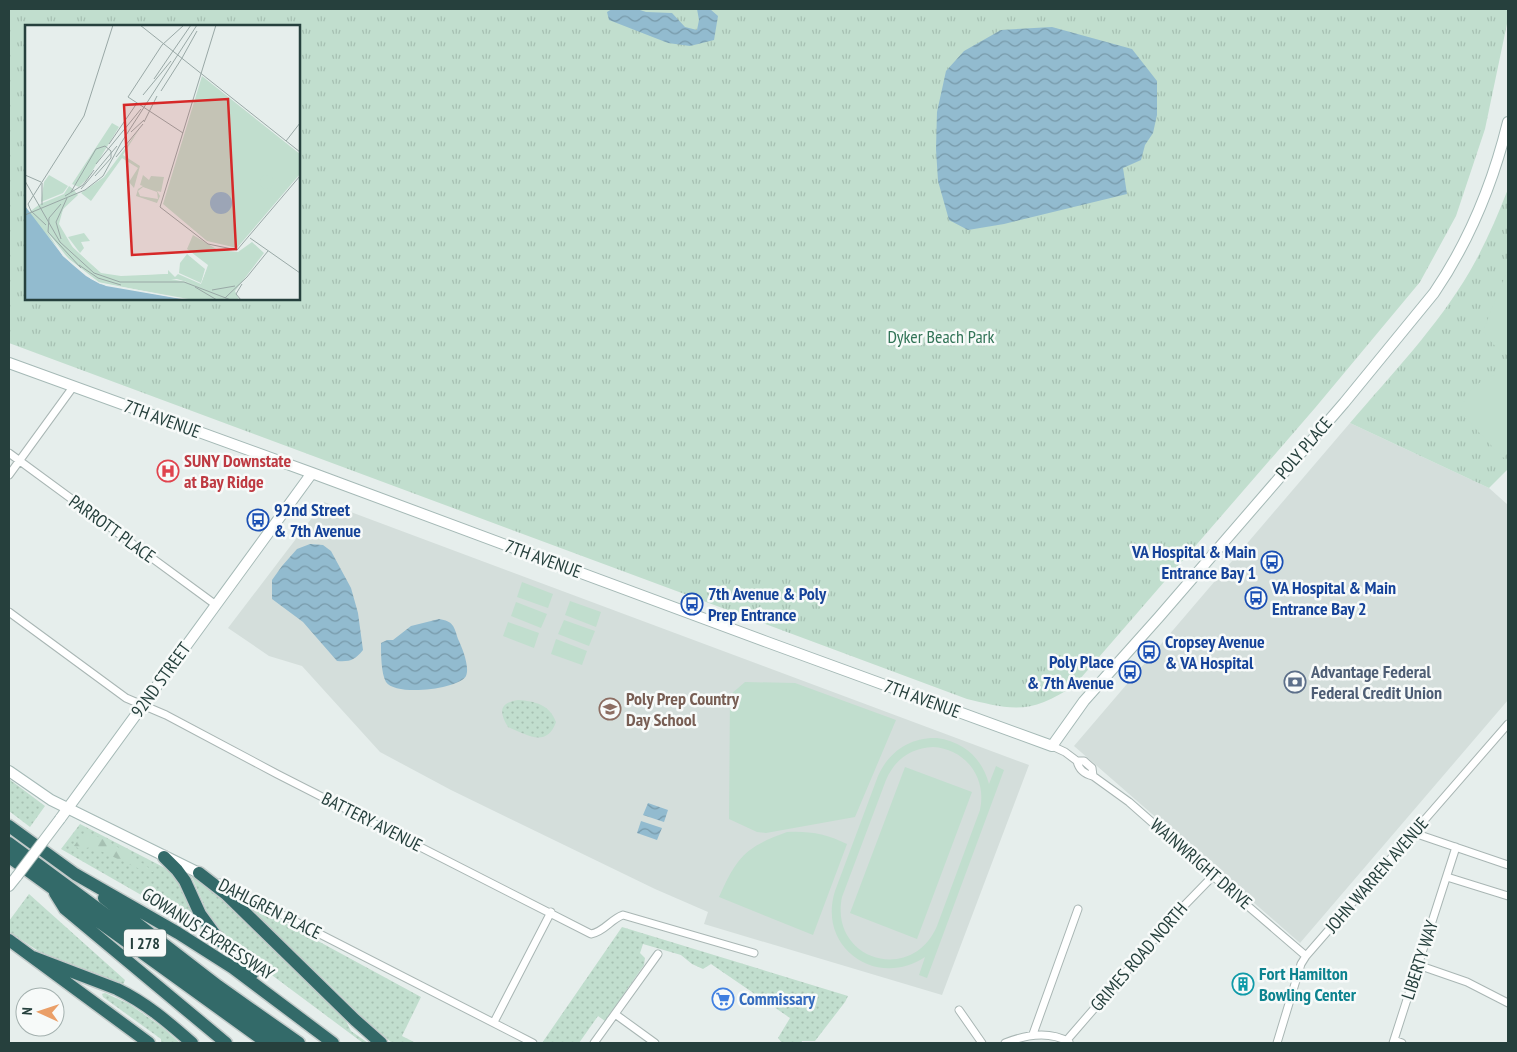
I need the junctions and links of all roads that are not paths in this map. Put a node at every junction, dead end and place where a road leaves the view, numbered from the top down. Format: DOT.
graph roads {
  1 [pos="1508,122"];
  2 [pos="9,363"];
  3 [pos="73,387"];
  4 [pos="9,452"];
  5 [pos="19,460"];
  6 [pos="312,473"];
  7 [pos="9,475"];
  8 [pos="216,605"];
  9 [pos="9,612"];
  10 [pos="143,705"];
  11 [pos="1508,724"];
  12 [pos="1052,746"];
  13 [pos="1075,760"];
  14 [pos="9,771"];
  15 [pos="68,808"];
  16 [pos="9,826"];
  17 [pos="1414,833"];
  18 [pos="9,842"];
  19 [pos="1456,847"];
  20 [pos="164,856"];
  21 [pos="9,857"];
  22 [pos="58,862"];
  23 [pos="1508,865"];
  24 [pos="199,873"];
  25 [pos="1213,876"];
  26 [pos="1446,877"];
  27 [pos="9,886"];
  28 [pos="51,886"];
  29 [pos="1508,896"];
  30 [pos="1078,909"];
  31 [pos="551,912"];
  32 [pos="9,940"];
  33 [pos="658,954"];
  34 [pos="754,954"];
  35 [pos="1306,956"];
  36 [pos="33,957"];
  37 [pos="1418,965"];
  38 [pos="1508,1003"];
  39 [pos="286,1007"];
  40 [pos="959,1010"];
  41 [pos="615,1014"];
  42 [pos="494,1022"];
  43 [pos="1033,1034"];
  44 [pos="1069,1042"];
  45 [pos="1393,1042"];
  46 [pos="148,1043"];
  47 [pos="192,1043"];
  48 [pos="226,1043"];
  49 [pos="267,1043"];
  50 [pos="283,1043"];
  51 [pos="298,1043"];
  52 [pos="333,1043"];
  53 [pos="381,1043"];
  54 [pos="534,1043"];
  55 [pos="594,1043"];
  56 [pos="655,1043"];
  57 [pos="982,1043"];
  58 [pos="1004,1043"];
  59 [pos="1277,1043"];
  60 [pos="1402,1043"];
  1 -- 12 [label="main road, POLY PLACE"];
  2 -- 3 [label="main road, 7TH AVENUE"];
  3 -- 5 [label="street"];
  3 -- 6 [label="main road, 7TH AVENUE"];
  4 -- 5 [label="street, PARROTT PLACE"];
  5 -- 7 [label="street"];
  5 -- 8 [label="street, PARROTT PLACE"];
  6 -- 8 [label="main road, 92ND STREET"];
  6 -- 12 [label="main road, 7TH AVENUE"];
  8 -- 10 [label="main road, 92ND STREET"];
  9 -- 10 [label="street, BATTERY AVENUE"];
  10 -- 15 [label="main road, 92ND STREET"];
  10 -- 31 [label="street, BATTERY AVENUE"];
  11 -- 17 [label="street, JOHN WARREN AVENUE"];
  12 -- 13 [label="street, 7TH AVENUE"];
  13 -- 25 [label="street, WAINWRIGHT DRIVE"];
  14 -- 15 [label="main road, DAHLGREN PLACE"];
  15 -- 20 [label="main road, DAHLGREN PLACE"];
  15 -- 27 [label="main road, 92ND STREET, bridge"];
  16 -- 22 [label="highway, GOWANUS EXPRESSWAY / I 278"];
  17 -- 19 [label="street"];
  17 -- 35 [label="street, JOHN WARREN AVENUE"];
  18 -- 50 [label="highway, I 278"];
  19 -- 23 [label="street"];
  19 -- 26 [label="street, LIBERTY WAY"];
  20 -- 24 [label="main road, DAHLGREN PLACE"];
  20 -- 39 [label="highway"];
  21 -- 28 [label="highway, I 278"];
  22 -- 39 [label="highway, GOWANUS EXPRESSWAY / I 278"];
  22 -- 51 [label="highway, GOWANUS EXPRESSWAY / I 278"];
  24 -- 42 [label="street, DAHLGREN PLACE"];
  24 -- 53 [label="highway"];
  25 -- 35 [label="street, WAINWRIGHT DRIVE"];
  25 -- 44 [label="street, GRIMES ROAD NORTH"];
  26 -- 29 [label="street"];
  26 -- 37 [label="street, LIBERTY WAY"];
  28 -- 48 [label="highway, I 278"];
  28 -- 49 [label="highway, I 278"];
  30 -- 43 [label="street"];
  31 -- 34 [label="street, BATTERY AVENUE"];
  31 -- 42 [label="street"];
  32 -- 36 [label="highway"];
  33 -- 41 [label="street"];
  35 -- 59 [label="street, JOHN WARREN AVENUE"];
  36 -- 46 [label="highway"];
  36 -- 47 [label="highway"];
  37 -- 38 [label="street"];
  37 -- 45 [label="street, LIBERTY WAY"];
  39 -- 52 [label="highway, GOWANUS EXPRESSWAY / I 278"];
  40 -- 57 [label="street"];
  41 -- 55 [label="street"];
  41 -- 56 [label="street"];
  42 -- 54 [label="street, DAHLGREN PLACE"];
  43 -- 44 [label="street"];
  43 -- 58 [label="street"];
  45 -- 60 [label="street"];
}
